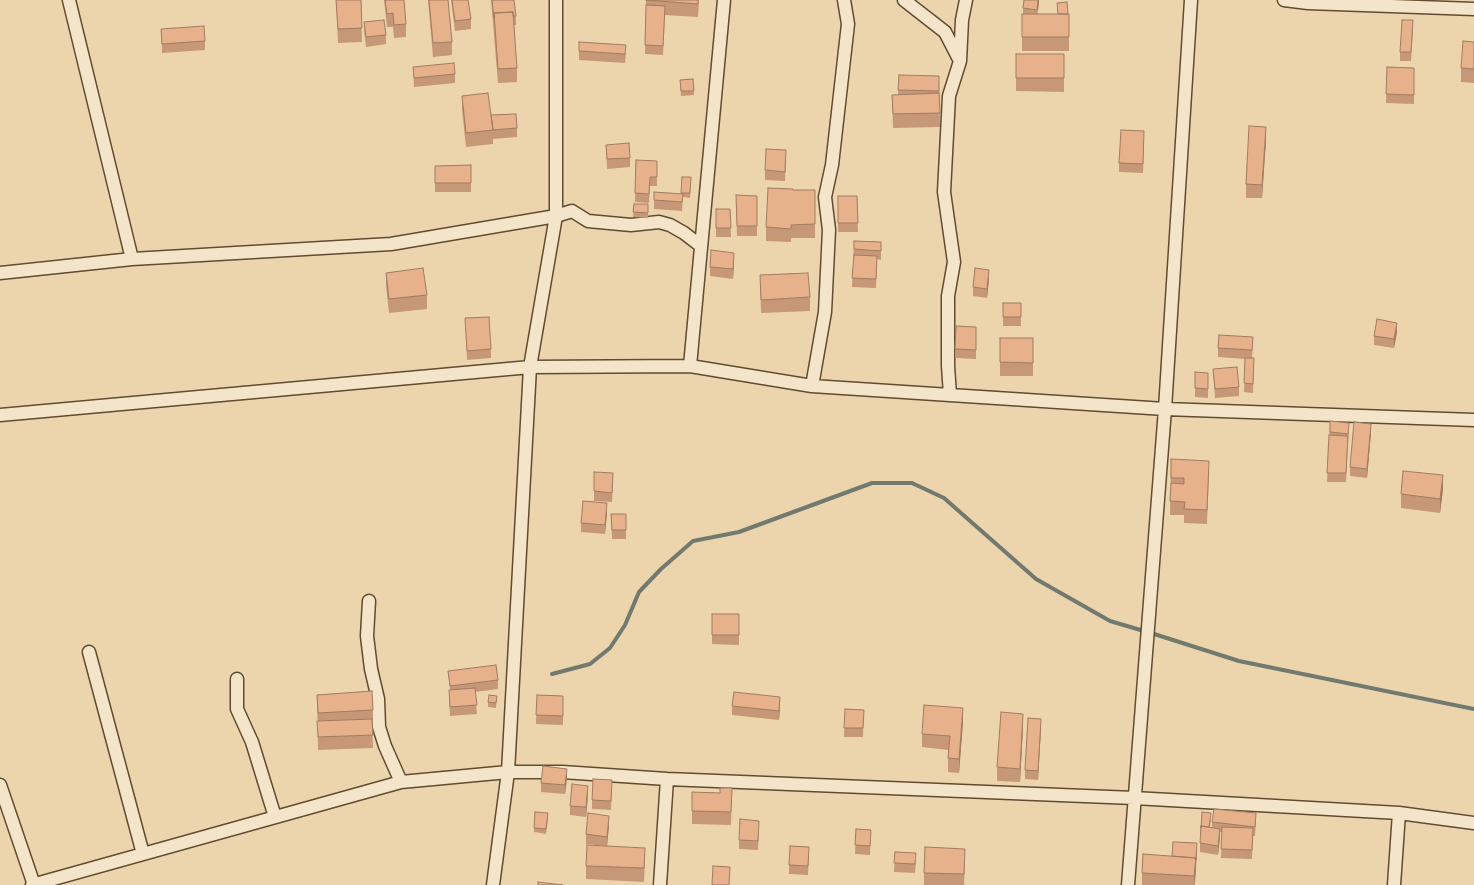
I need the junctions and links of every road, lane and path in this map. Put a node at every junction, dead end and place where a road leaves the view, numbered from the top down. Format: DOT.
graph roads {
  1 [pos="69,0"];
  2 [pos="556,0"];
  3 [pos="724,0"];
  4 [pos="844,0"];
  5 [pos="904,0"];
  6 [pos="966,0"];
  7 [pos="1191,0"];
  8 [pos="1284,0"];
  9 [pos="1474,9"];
  10 [pos="960,61"];
  11 [pos="556,216"];
  12 [pos="701,246"];
  13 [pos="132,259"];
  14 [pos="0,273"];
  15 [pos="690,366"];
  16 [pos="530,367"];
  17 [pos="812,386"];
  18 [pos="950,395"];
  19 [pos="1165,409"];
  20 [pos="0,415"];
  21 [pos="1474,420"];
  22 [pos="369,601"];
  23 [pos="89,652"];
  24 [pos="237,679"];
  25 [pos="508,772"];
  26 [pos="667,779"];
  27 [pos="401,782"];
  28 [pos="0,785"];
  29 [pos="1134,798"];
  30 [pos="1399,814"];
  31 [pos="275,817"];
  32 [pos="1474,823"];
  33 [pos="143,854"];
  34 [pos="33,885"];
  35 [pos="493,885"];
  36 [pos="660,885"];
  37 [pos="1128,885"];
  38 [pos="1394,885"];
  1 -- 13 [label="street"];
  2 -- 11 [label="street"];
  3 -- 12 [label="street"];
  4 -- 17 [label="street"];
  5 -- 10 [label="street"];
  6 -- 10 [label="street"];
  7 -- 19 [label="street"];
  8 -- 9 [label="street"];
  10 -- 18 [label="street"];
  11 -- 12 [label="street"];
  11 -- 13 [label="street"];
  11 -- 16 [label="street"];
  12 -- 15 [label="street"];
  13 -- 14 [label="street"];
  15 -- 16 [label="street"];
  15 -- 17 [label="street"];
  16 -- 20 [label="street"];
  16 -- 25 [label="street"];
  17 -- 18 [label="street"];
  18 -- 19 [label="street"];
  19 -- 21 [label="street"];
  19 -- 29 [label="street"];
  22 -- 27 [label="street"];
  23 -- 33 [label="street"];
  24 -- 31 [label="street"];
  25 -- 26 [label="street"];
  25 -- 27 [label="street"];
  25 -- 35 [label="street"];
  26 -- 29 [label="street"];
  26 -- 36 [label="street"];
  27 -- 31 [label="street"];
  28 -- 34 [label="street"];
  29 -- 30 [label="street"];
  29 -- 37 [label="street"];
  30 -- 32 [label="street"];
  30 -- 38 [label="street"];
  31 -- 33 [label="street"];
  33 -- 34 [label="street"];
}
